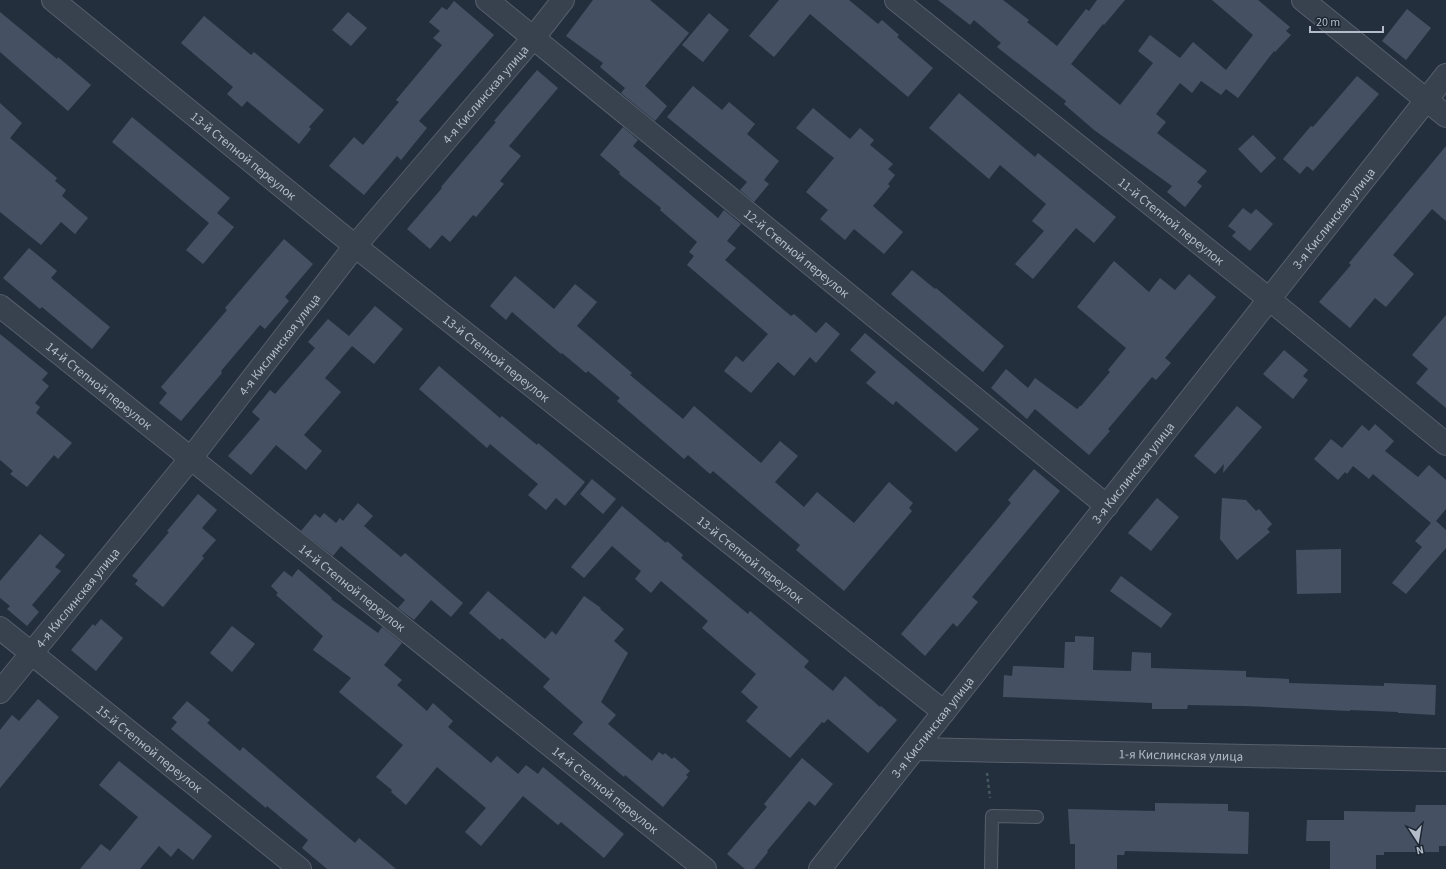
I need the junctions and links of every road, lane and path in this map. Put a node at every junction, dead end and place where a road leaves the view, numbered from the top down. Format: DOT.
graph roads {
  1 [pos="53,0"];
  2 [pos="487,0"];
  3 [pos="563,0"];
  4 [pos="896,0"];
  5 [pos="1303,0"];
  6 [pos="534,37"];
  7 [pos="1446,75"];
  8 [pos="1426,100"];
  9 [pos="1446,116"];
  10 [pos="355,246"];
  11 [pos="1269,299"];
  12 [pos="0,306"];
  13 [pos="1446,444"];
  14 [pos="191,458"];
  15 [pos="1106,506"];
  16 [pos="0,628"];
  17 [pos="32,653"];
  18 [pos="0,692"];
  19 [pos="944,712"];
  20 [pos="915,749"];
  21 [pos="984,750"];
  22 [pos="1446,760"];
  23 [pos="992,816"];
  24 [pos="1037,817"];
  25 [pos="300,869"];
  26 [pos="705,869"];
  27 [pos="820,869"];
  28 [pos="991,869"];
  1 -- 10 [label="street, 13-й Степной переулок"];
  2 -- 6 [label="street, 12-й Степной переулок"];
  3 -- 6 [label="street, 4-я Кислинская улица"];
  4 -- 11 [label="street, 11-й Степной переулок"];
  5 -- 8 [label="street"];
  6 -- 10 [label="street, 4-я Кислинская улица"];
  6 -- 15 [label="street, 12-й Степной переулок"];
  7 -- 8 [label="street, 3-я Кислинская улица"];
  8 -- 9 [label="street"];
  8 -- 11 [label="street, 3-я Кислинская улица"];
  10 -- 14 [label="street, 4-я Кислинская улица"];
  10 -- 19 [label="street, 13-й Степной переулок"];
  11 -- 13 [label="street, 11-й Степной переулок"];
  11 -- 15 [label="street, 3-я Кислинская улица"];
  12 -- 14 [label="street, 14-й Степной переулок"];
  14 -- 17 [label="street, 4-я Кислинская улица"];
  14 -- 26 [label="street, 14-й Степной переулок"];
  15 -- 19 [label="street, 3-я Кислинская улица"];
  16 -- 17 [label="street, 15-й Степной переулок"];
  17 -- 18 [label="street, 4-я Кислинская улица"];
  17 -- 25 [label="street, 15-й Степной переулок"];
  19 -- 20 [label="street, 3-я Кислинская улица"];
  20 -- 21 [label="street, 1-я Кислинская улица"];
  20 -- 27 [label="street, 3-я Кислинская улица"];
  21 -- 22 [label="street, 1-я Кислинская улица"];
  21 -- 23 [label="path"];
  23 -- 24 [label="lane"];
  23 -- 28 [label="lane"];
}
